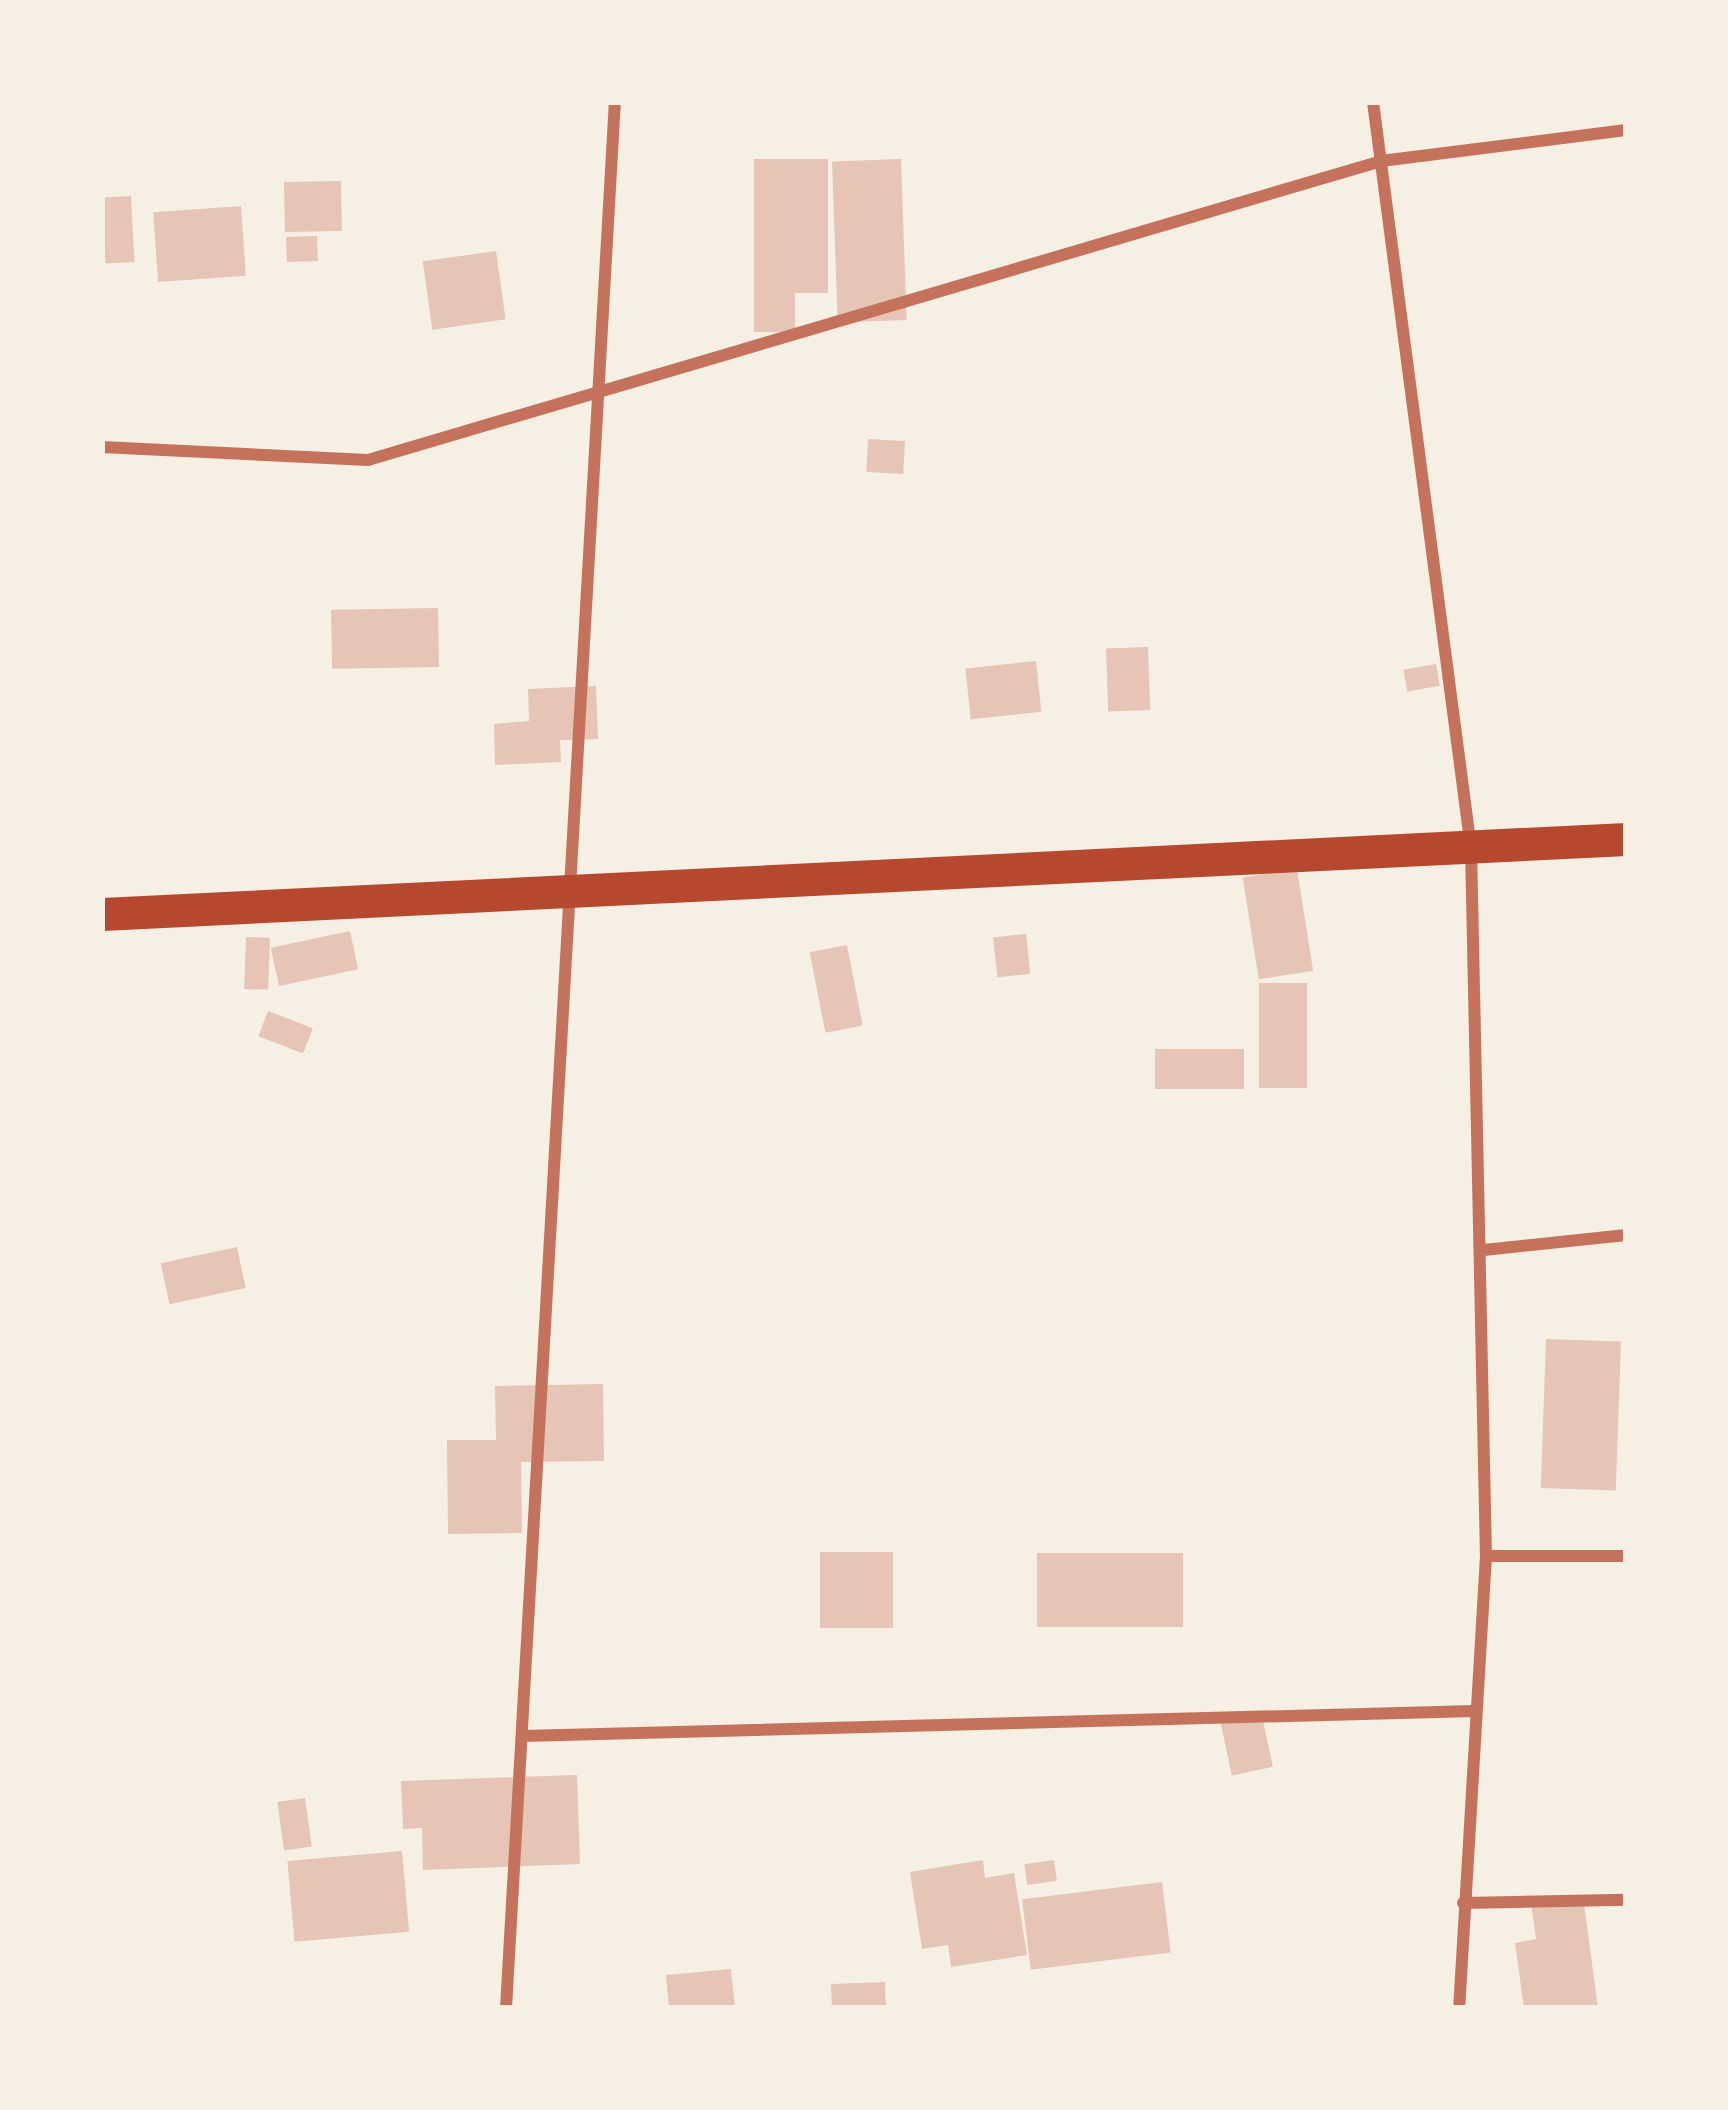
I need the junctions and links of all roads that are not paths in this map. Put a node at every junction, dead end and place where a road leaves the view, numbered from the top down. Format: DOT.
graph roads {
  1 [pos="615,102"];
  2 [pos="1373,102"];
  3 [pos="1626,130"];
  4 [pos="1381,161"];
  5 [pos="598,392"];
  6 [pos="102,447"];
  7 [pos="1626,839"];
  8 [pos="1471,848"];
  9 [pos="568,893"];
  10 [pos="102,914"];
  11 [pos="1626,1235"];
  12 [pos="1484,1250"];
  13 [pos="1486,1556"];
  14 [pos="1626,1556"];
  15 [pos="1475,1711"];
  16 [pos="522,1736"];
  17 [pos="1626,1900"];
  18 [pos="1462,1904"];
  19 [pos="506,2008"];
  20 [pos="1459,2008"];
  1 -- 5 [label="street"];
  2 -- 4 [label="street"];
  3 -- 4 [label="street"];
  4 -- 5 [label="street"];
  4 -- 8 [label="street"];
  5 -- 6 [label="street"];
  5 -- 9 [label="street"];
  7 -- 8 [label="highway"];
  8 -- 9 [label="highway"];
  8 -- 12 [label="street"];
  9 -- 10 [label="highway"];
  9 -- 16 [label="street"];
  11 -- 12 [label="street"];
  12 -- 13 [label="street"];
  13 -- 14 [label="street"];
  13 -- 15 [label="street"];
  15 -- 16 [label="street"];
  15 -- 18 [label="street"];
  16 -- 19 [label="street"];
  17 -- 18 [label="street"];
  18 -- 20 [label="street"];
}
